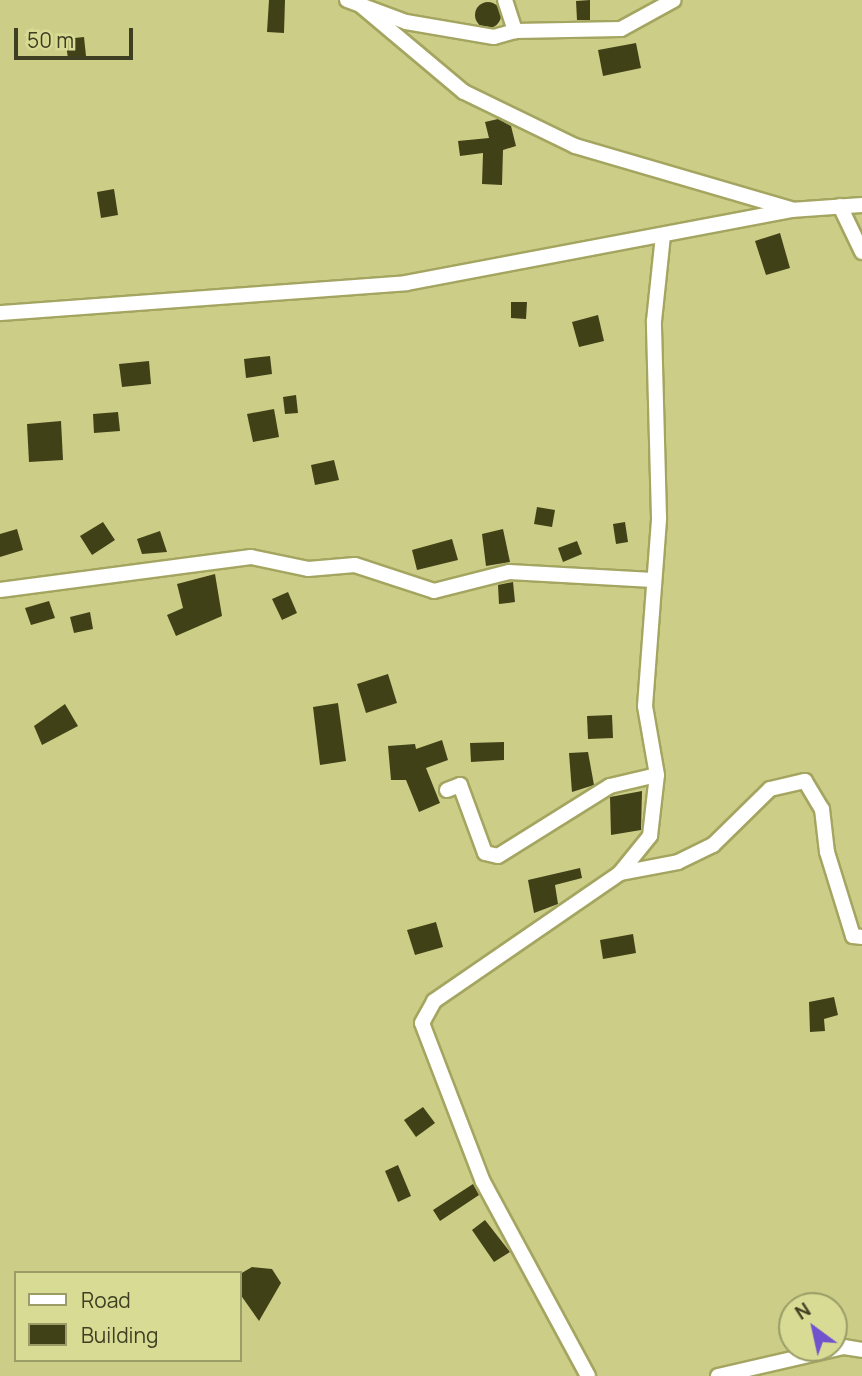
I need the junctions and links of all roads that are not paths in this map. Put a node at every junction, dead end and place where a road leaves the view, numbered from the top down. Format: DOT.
graph roads {
  1 [pos="505,0"];
  2 [pos="674,0"];
  3 [pos="353,2"];
  4 [pos="515,31"];
  5 [pos="862,205"];
  6 [pos="840,206"];
  7 [pos="791,210"];
  8 [pos="663,236"];
  9 [pos="862,252"];
  10 [pos="0,313"];
  11 [pos="653,580"];
  12 [pos="0,590"];
  13 [pos="657,775"];
  14 [pos="447,789"];
  15 [pos="620,873"];
  16 [pos="862,937"];
  17 [pos="862,1350"];
  18 [pos="589,1376"];
  19 [pos="718,1376"];
  1 -- 4 [label="street"];
  2 -- 4 [label="street"];
  3 -- 4 [label="street"];
  3 -- 7 [label="street"];
  5 -- 6 [label="street"];
  6 -- 7 [label="street"];
  6 -- 9 [label="street"];
  7 -- 8 [label="street"];
  8 -- 10 [label="street"];
  8 -- 11 [label="street"];
  11 -- 12 [label="street"];
  11 -- 13 [label="street"];
  13 -- 14 [label="street"];
  13 -- 15 [label="street"];
  15 -- 16 [label="street"];
  15 -- 18 [label="street"];
  17 -- 19 [label="street"];
}
